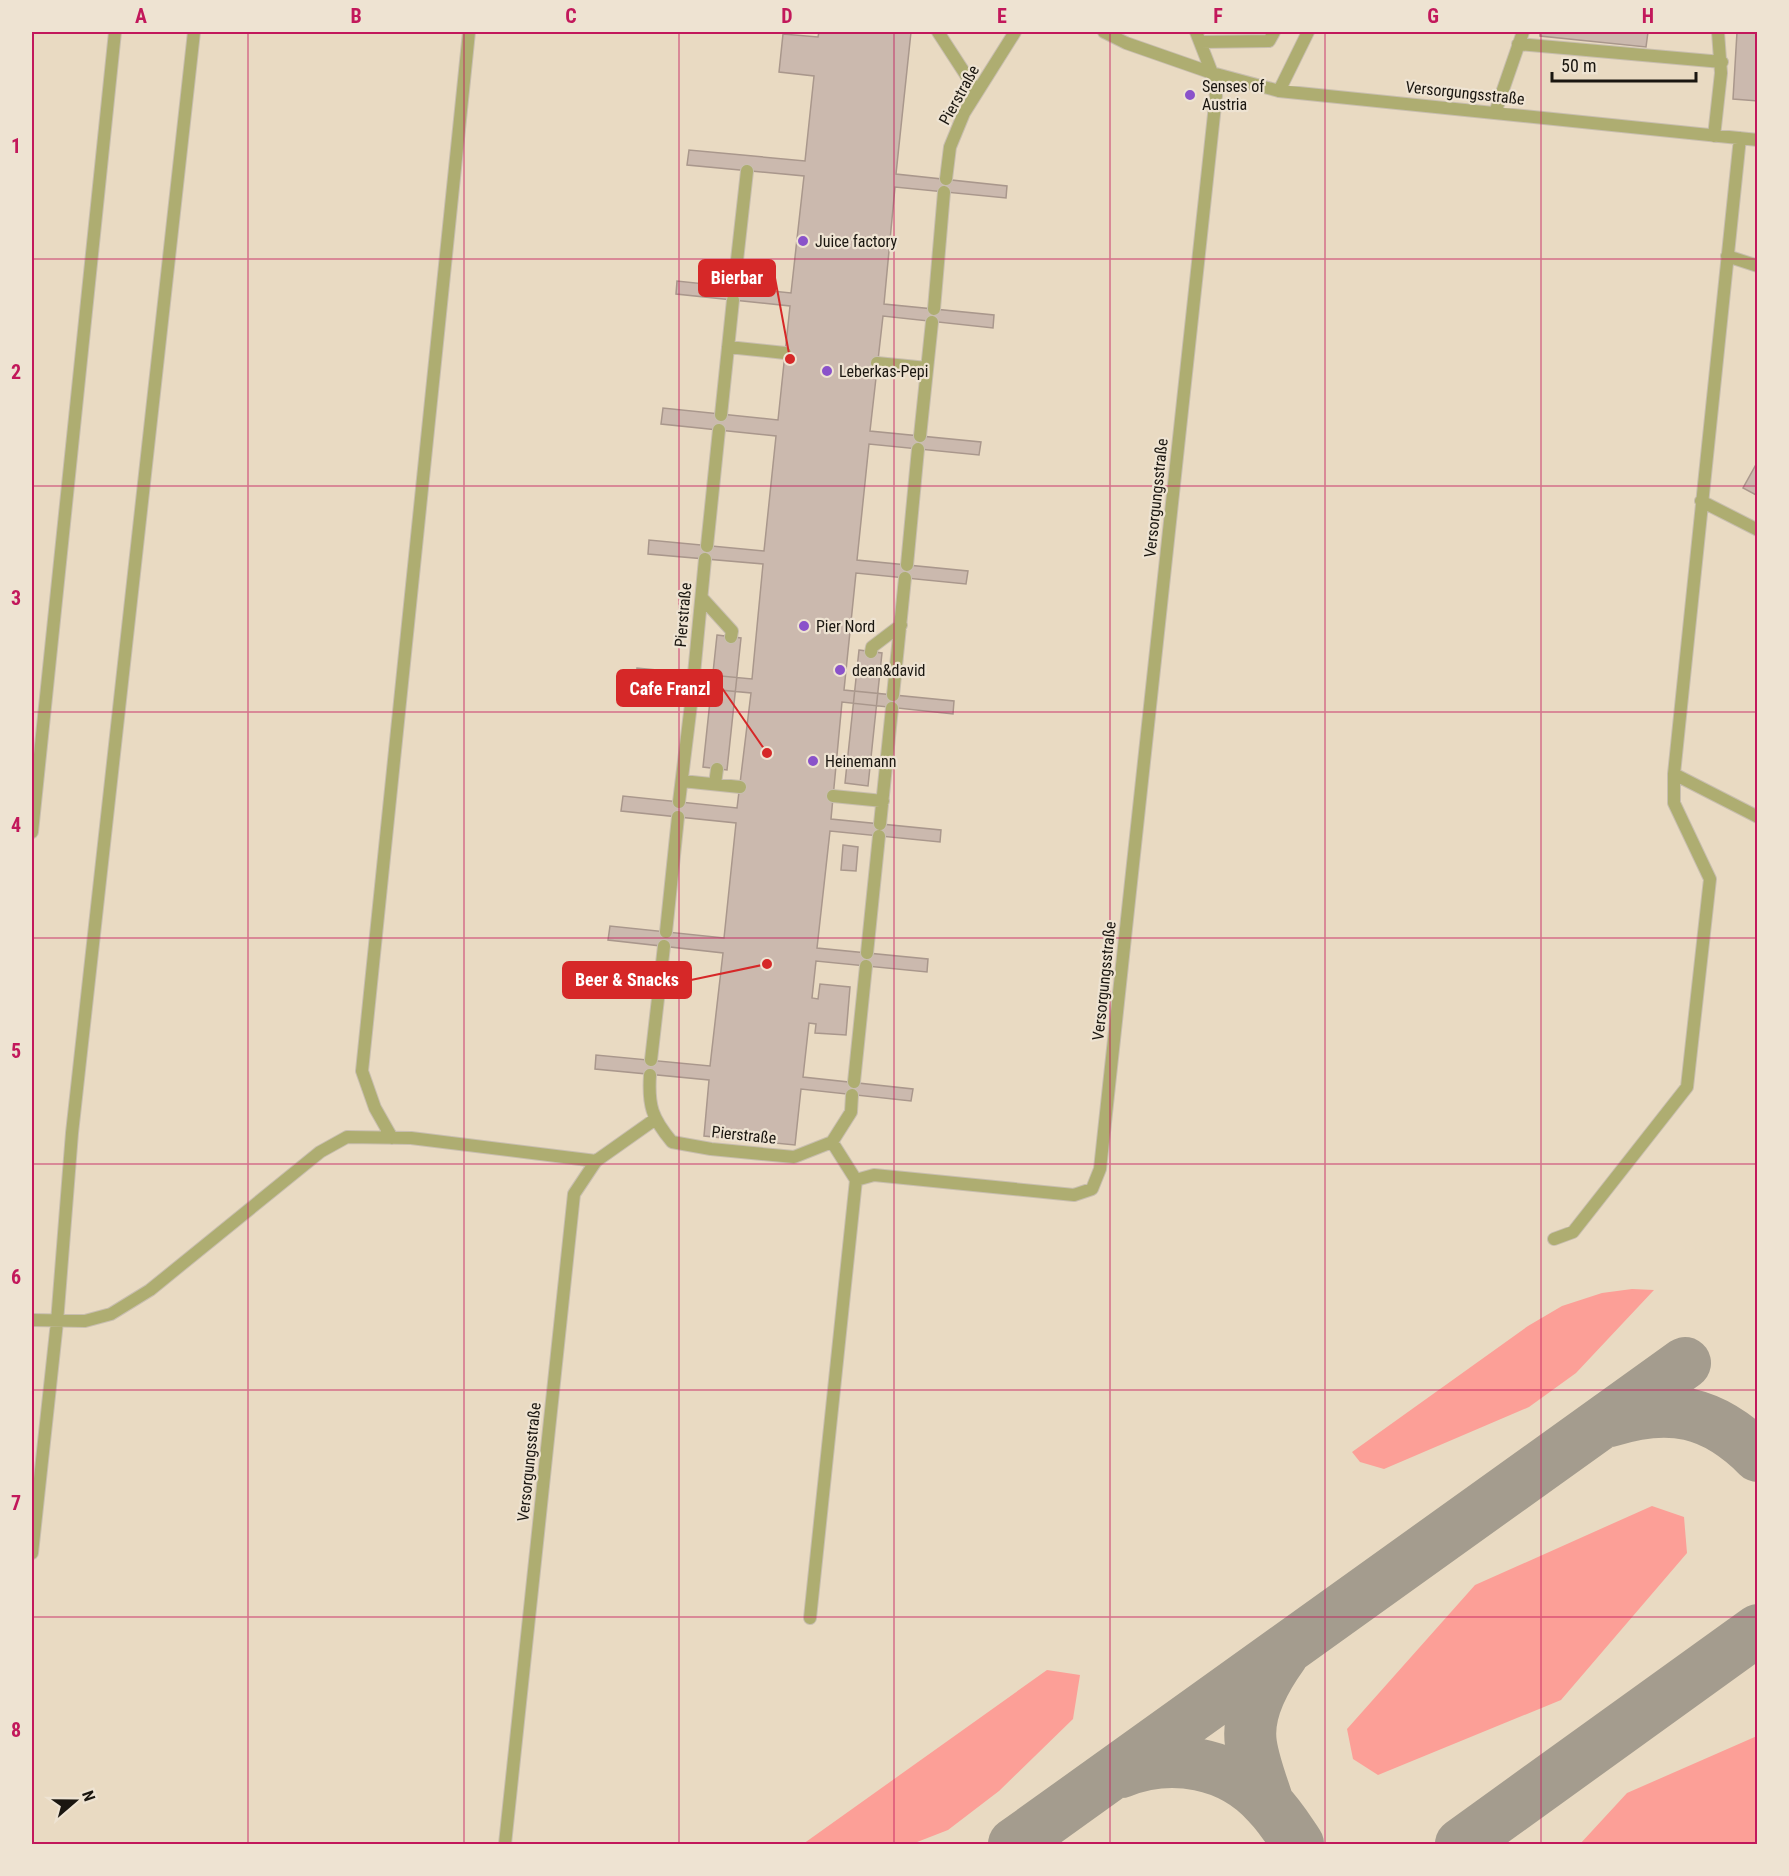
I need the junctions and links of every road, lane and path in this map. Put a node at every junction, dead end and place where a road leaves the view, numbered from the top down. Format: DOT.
graph roads {
  1 [pos="115,32"];
  2 [pos="194,32"];
  3 [pos="469,32"];
  4 [pos="938,32"];
  5 [pos="1015,32"];
  6 [pos="1104,32"];
  7 [pos="1274,32"];
  8 [pos="1308,32"];
  9 [pos="1718,32"];
  10 [pos="1198,37"];
  11 [pos="1520,38"];
  12 [pos="1722,62"];
  13 [pos="1212,73"];
  14 [pos="1279,91"];
  15 [pos="977,92"];
  16 [pos="1495,113"];
  17 [pos="1714,136"];
  18 [pos="1740,138"];
  19 [pos="1758,140"];
  20 [pos="747,171"];
  21 [pos="1726,256"];
  22 [pos="1758,266"];
  23 [pos="734,287"];
  24 [pos="733,300"];
  25 [pos="728,347"];
  26 [pos="785,353"];
  27 [pos="877,363"];
  28 [pos="927,368"];
  29 [pos="721,415"];
  30 [pos="719,430"];
  31 [pos="1701,501"];
  32 [pos="1758,530"];
  33 [pos="706,546"];
  34 [pos="705,559"];
  35 [pos="702,598"];
  36 [pos="901,625"];
  37 [pos="731,637"];
  38 [pos="871,652"];
  39 [pos="694,674"];
  40 [pos="693,688"];
  41 [pos="717,769"];
  42 [pos="1674,774"];
  43 [pos="682,781"];
  44 [pos="715,784"];
  45 [pos="858,785"];
  46 [pos="740,787"];
  47 [pos="833,796"];
  48 [pos="857,798"];
  49 [pos="883,801"];
  50 [pos="679,802"];
  51 [pos="678,817"];
  52 [pos="1758,817"];
  53 [pos="32,832"];
  54 [pos="666,932"];
  55 [pos="664,946"];
  56 [pos="651,1060"];
  57 [pos="650,1075"];
  58 [pos="654,1120"];
  59 [pos="392,1138"];
  60 [pos="832,1142"];
  61 [pos="596,1161"];
  62 [pos="856,1180"];
  63 [pos="1554,1239"];
  64 [pos="32,1320"];
  65 [pos="57,1322"];
  66 [pos="32,1553"];
  67 [pos="810,1618"];
  68 [pos="505,1845"];
  1 -- 53 [label="lane"];
  2 -- 65 [label="lane"];
  3 -- 59 [label="lane"];
  4 -- 15 [label="lane"];
  5 -- 15 [label="lane, Pierstraße"];
  6 -- 13 [label="lane"];
  7 -- 10 [label="lane"];
  8 -- 14 [label="lane"];
  9 -- 12 [label="lane"];
  10 -- 13 [label="lane"];
  11 -- 12 [label="lane"];
  11 -- 16 [label="lane"];
  12 -- 17 [label="lane"];
  13 -- 14 [label="lane, Versorgungsstraße"];
  13 -- 62 [label="lane, Versorgungsstraße"];
  14 -- 16 [label="lane, Versorgungsstraße"];
  15 -- 28 [label="lane, Pierstraße"];
  16 -- 17 [label="lane, Versorgungsstraße"];
  17 -- 18 [label="lane, Versorgungsstraße"];
  18 -- 19 [label="lane, Versorgungsstraße"];
  18 -- 21 [label="lane"];
  20 -- 23 [label="lane"];
  21 -- 22 [label="lane"];
  21 -- 31 [label="lane"];
  24 -- 25 [label="lane"];
  25 -- 26 [label="lane"];
  25 -- 29 [label="lane"];
  27 -- 28 [label="lane"];
  28 -- 36 [label="lane, Pierstraße"];
  30 -- 33 [label="lane"];
  31 -- 32 [label="lane"];
  31 -- 42 [label="lane"];
  34 -- 35 [label="lane, Pierstraße"];
  35 -- 37 [label="lane"];
  35 -- 39 [label="lane, Pierstraße"];
  36 -- 38 [label="lane"];
  36 -- 49 [label="lane, Pierstraße"];
  40 -- 43 [label="lane"];
  41 -- 44 [label="lane"];
  42 -- 52 [label="lane"];
  42 -- 63 [label="lane"];
  43 -- 44 [label="lane"];
  43 -- 50 [label="lane"];
  44 -- 46 [label="lane"];
  45 -- 48 [label="lane"];
  47 -- 48 [label="lane"];
  48 -- 49 [label="lane"];
  49 -- 60 [label="lane, Pierstraße"];
  51 -- 54 [label="lane"];
  55 -- 56 [label="lane"];
  57 -- 58 [label="lane"];
  58 -- 60 [label="lane, Pierstraße"];
  58 -- 61 [label="lane, Versorgungsstraße"];
  59 -- 61 [label="lane"];
  59 -- 65 [label="lane"];
  60 -- 62 [label="lane"];
  61 -- 68 [label="lane, Versorgungsstraße"];
  62 -- 67 [label="lane"];
  64 -- 65 [label="lane"];
  65 -- 66 [label="lane"];
}
